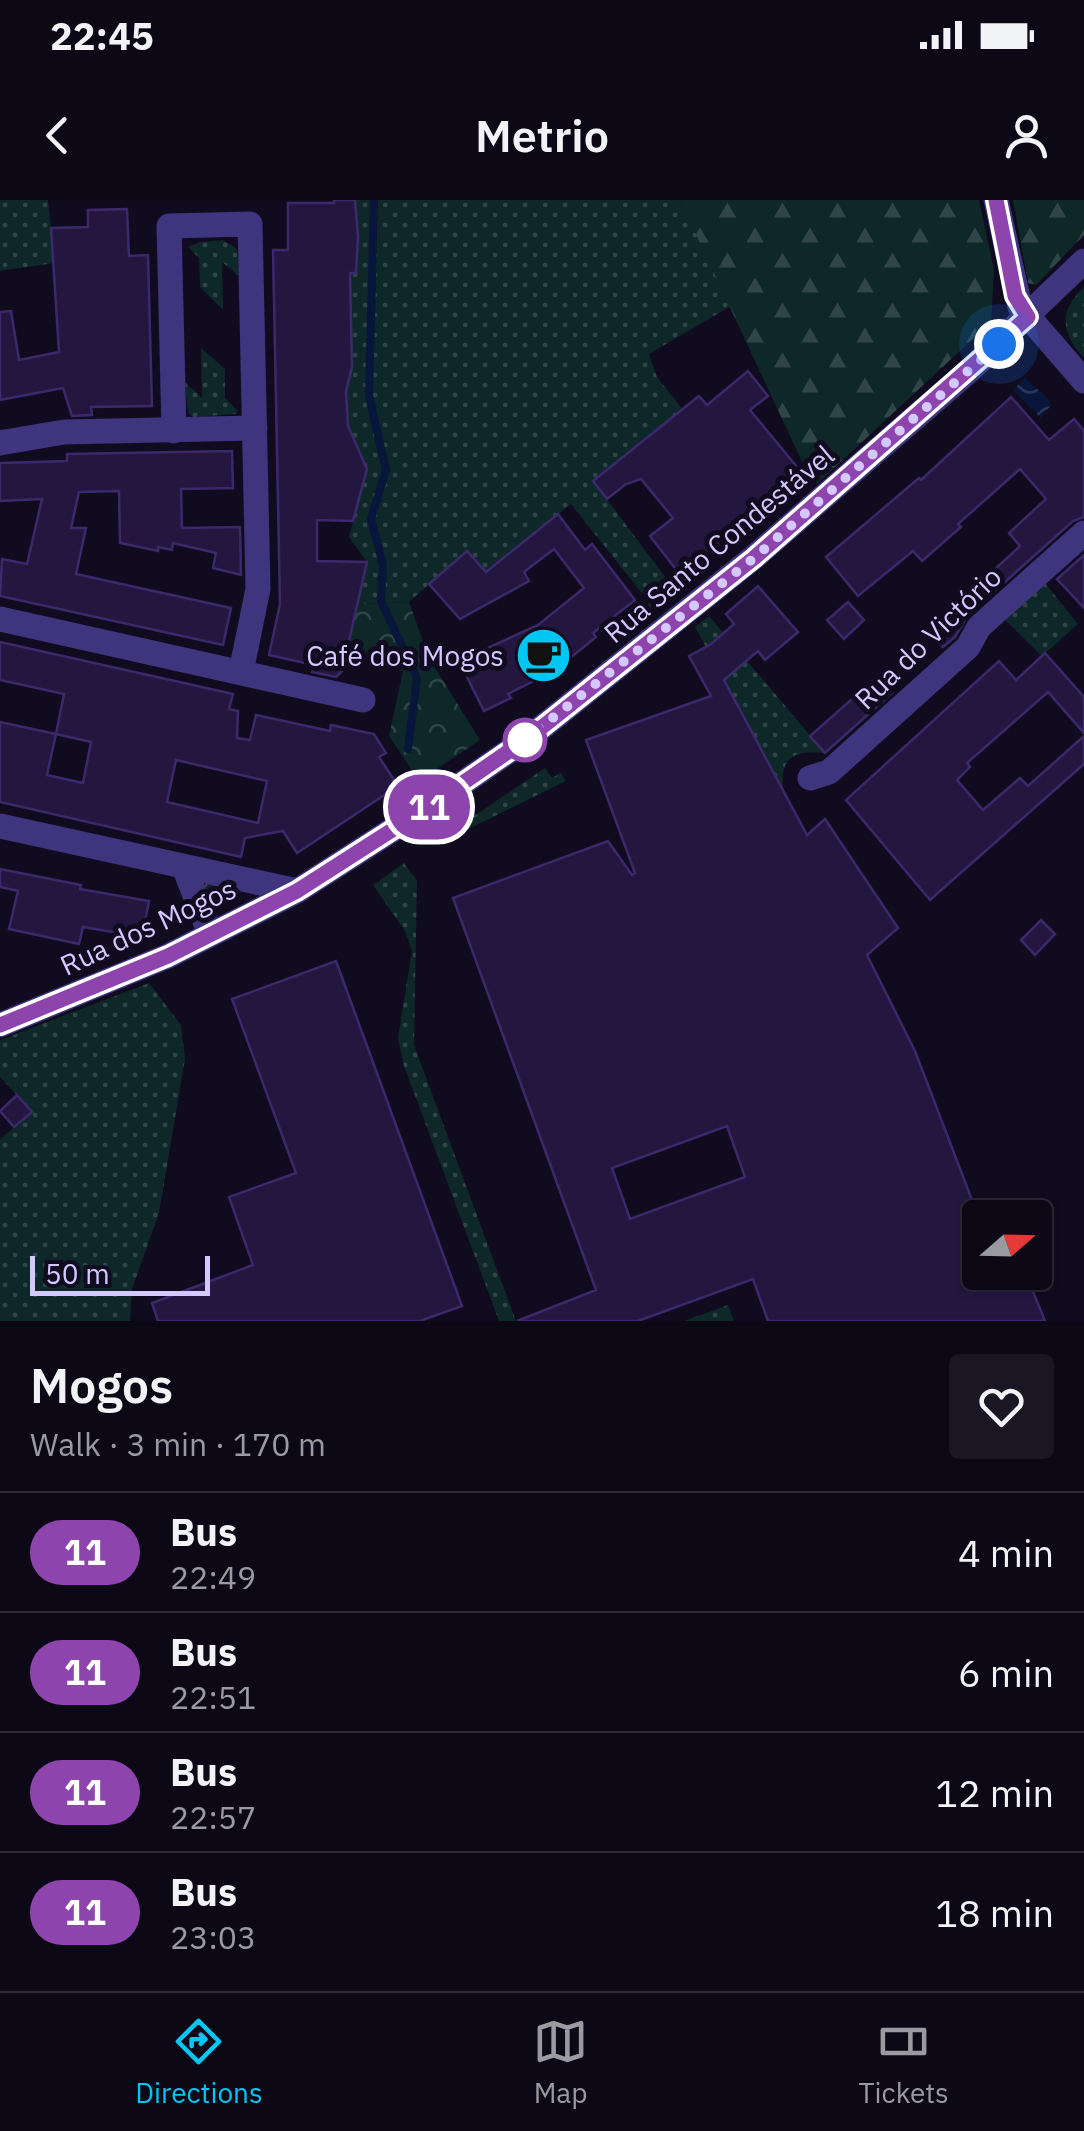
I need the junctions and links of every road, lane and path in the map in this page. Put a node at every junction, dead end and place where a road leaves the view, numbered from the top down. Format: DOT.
graph roads {
  1 [pos="996,200"];
  2 [pos="1084,262"];
  3 [pos="1028,317"];
  4 [pos="1084,381"];
  5 [pos="254,428"];
  6 [pos="174,431"];
  7 [pos="0,443"];
  8 [pos="1084,533"];
  9 [pos="0,619"];
  10 [pos="241,672"];
  11 [pos="363,700"];
  12 [pos="810,778"];
  13 [pos="0,826"];
  14 [pos="184,867"];
  15 [pos="308,884"];
  16 [pos="210,934"];
  17 [pos="0,1025"];
  1 -- 3 [label="street"];
  2 -- 3 [label="street, Rua Santo Condestável"];
  3 -- 4 [label="street"];
  3 -- 15 [label="street, Rua Santo Condestável"];
  5 -- 6 [label="street"];
  5 -- 6 [label="street"];
  5 -- 10 [label="street"];
  6 -- 7 [label="street"];
  8 -- 12 [label="street, Rua do Victório"];
  9 -- 10 [label="street"];
  10 -- 11 [label="street"];
  13 -- 14 [label="street"];
  14 -- 15 [label="street"];
  14 -- 16 [label="street"];
  15 -- 16 [label="street, Rua dos Mogos"];
  16 -- 17 [label="street, Rua dos Mogos"];
}
